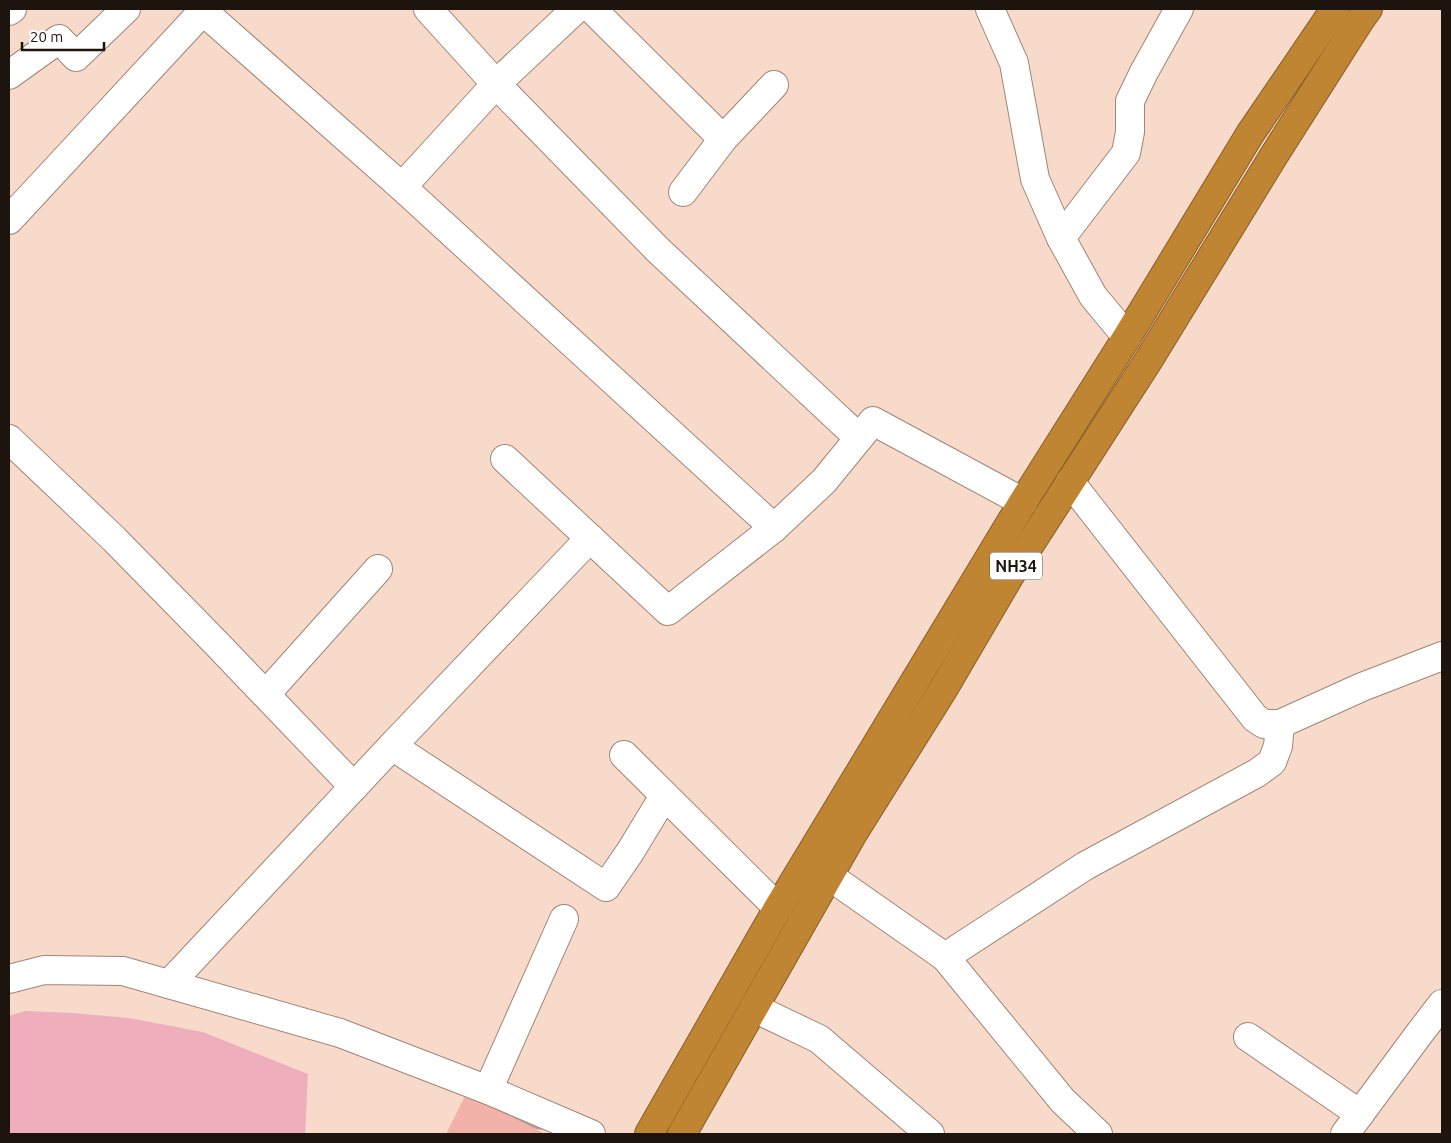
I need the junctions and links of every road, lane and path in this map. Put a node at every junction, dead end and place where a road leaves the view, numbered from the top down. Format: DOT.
graph roads {
  1 [pos="126,9"];
  2 [pos="428,9"];
  3 [pos="576,9"];
  4 [pos="592,9"];
  5 [pos="990,9"];
  6 [pos="1179,9"];
  7 [pos="1335,9"];
  8 [pos="1368,9"];
  9 [pos="202,10"];
  10 [pos="9,75"];
  11 [pos="496,84"];
  12 [pos="774,85"];
  13 [pos="723,139"];
  14 [pos="402,187"];
  15 [pos="683,192"];
  16 [pos="9,220"];
  17 [pos="1061,238"];
  18 [pos="1127,337"];
  19 [pos="859,438"];
  20 [pos="9,439"];
  21 [pos="505,459"];
  22 [pos="1070,482"];
  23 [pos="1023,502"];
  24 [pos="774,528"];
  25 [pos="590,538"];
  26 [pos="378,569"];
  27 [pos="1442,656"];
  28 [pos="266,694"];
  29 [pos="1280,724"];
  30 [pos="392,746"];
  31 [pos="624,755"];
  32 [pos="354,787"];
  33 [pos="664,796"];
  34 [pos="829,876"];
  35 [pos="778,908"];
  36 [pos="564,919"];
  37 [pos="945,957"];
  38 [pos="9,979"];
  39 [pos="169,984"];
  40 [pos="1442,1004"];
  41 [pos="754,1008"];
  42 [pos="1248,1037"];
  43 [pos="488,1090"];
  44 [pos="1352,1124"];
  45 [pos="591,1134"];
  46 [pos="649,1134"];
  47 [pos="682,1134"];
  48 [pos="930,1134"];
  49 [pos="1098,1134"];
  1 -- 10 [label="street"];
  2 -- 11 [label="street"];
  3 -- 11 [label="street"];
  4 -- 13 [label="street"];
  5 -- 17 [label="street"];
  6 -- 17 [label="street"];
  7 -- 18 [label="highway, NH34"];
  8 -- 22 [label="highway, NH34"];
  9 -- 14 [label="street"];
  9 -- 16 [label="street"];
  11 -- 14 [label="street"];
  11 -- 19 [label="street"];
  12 -- 13 [label="street"];
  13 -- 15 [label="street"];
  14 -- 24 [label="street"];
  17 -- 18 [label="street"];
  18 -- 23 [label="highway, NH34"];
  19 -- 23 [label="street"];
  19 -- 24 [label="street"];
  20 -- 28 [label="street"];
  21 -- 25 [label="street"];
  22 -- 29 [label="street"];
  22 -- 34 [label="highway, NH34"];
  23 -- 35 [label="highway, NH34"];
  24 -- 25 [label="street"];
  25 -- 30 [label="street"];
  26 -- 28 [label="street"];
  27 -- 29 [label="street"];
  28 -- 32 [label="street"];
  29 -- 37 [label="street"];
  30 -- 32 [label="street"];
  30 -- 33 [label="street"];
  31 -- 33 [label="street"];
  32 -- 39 [label="street"];
  33 -- 35 [label="street"];
  34 -- 37 [label="street"];
  34 -- 41 [label="highway, NH34"];
  35 -- 46 [label="highway, NH34"];
  36 -- 43 [label="street"];
  37 -- 49 [label="street"];
  38 -- 39 [label="street"];
  39 -- 43 [label="street"];
  40 -- 44 [label="street"];
  41 -- 47 [label="highway, NH34"];
  41 -- 48 [label="street"];
  42 -- 44 [label="street"];
  43 -- 45 [label="street"];
}
